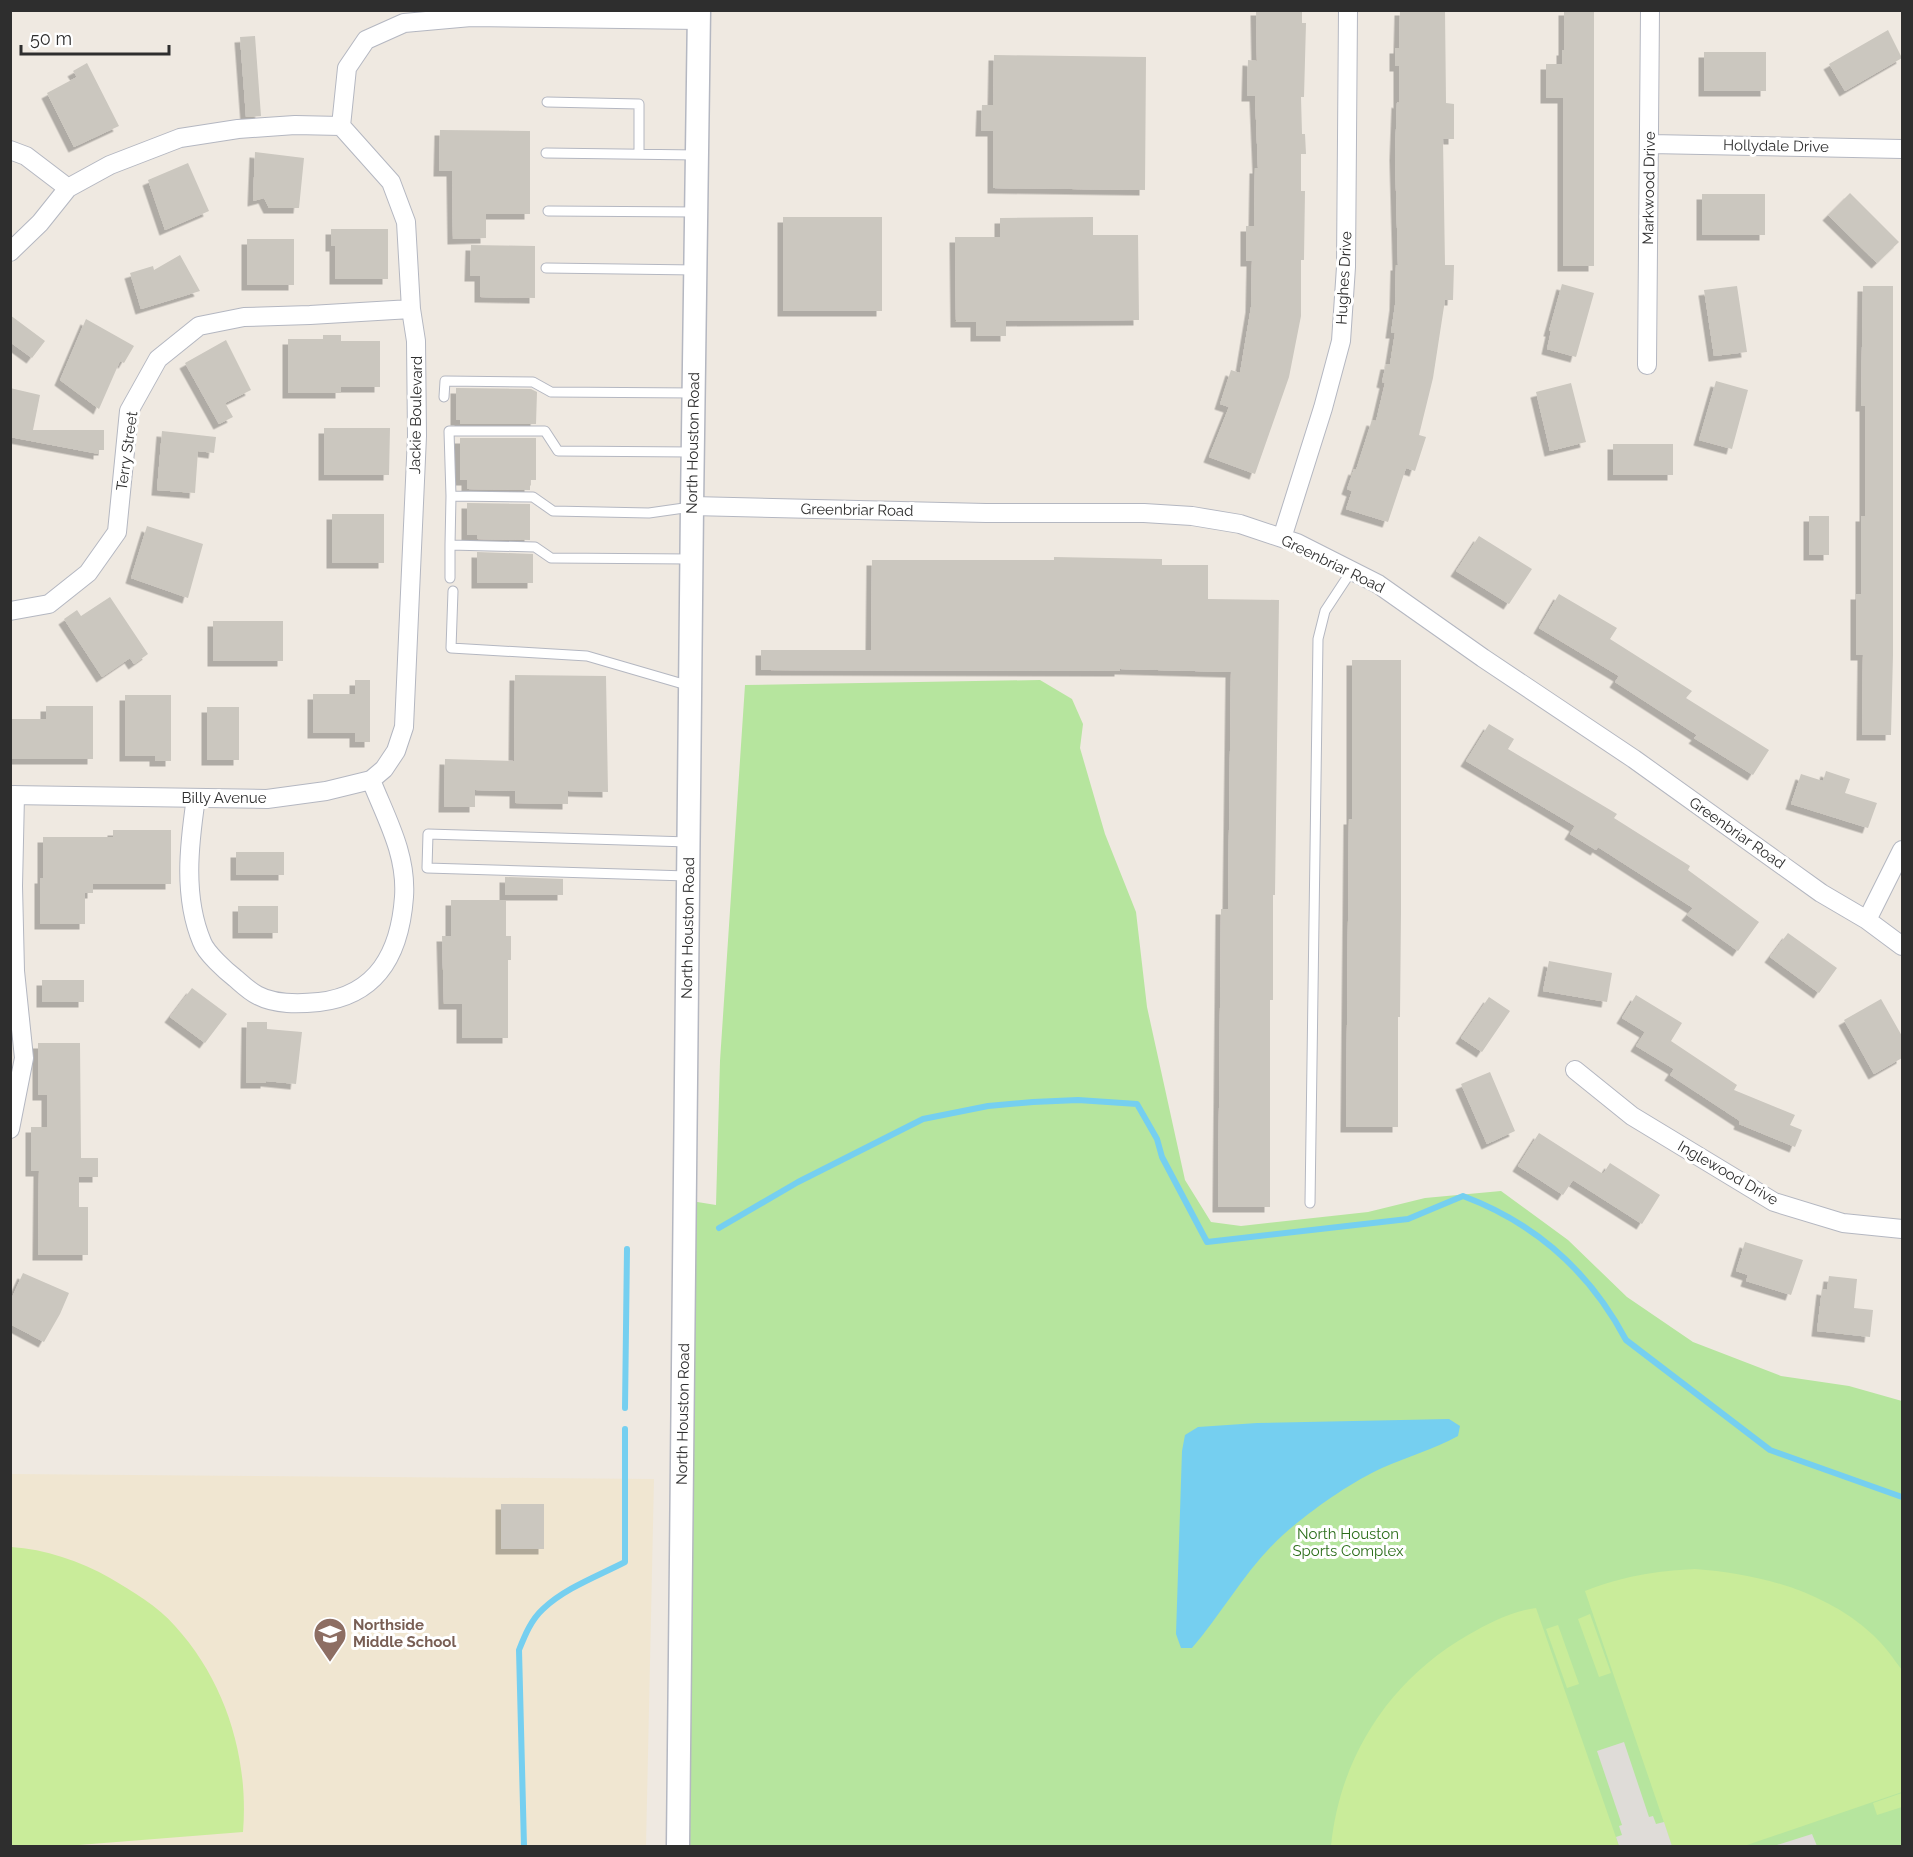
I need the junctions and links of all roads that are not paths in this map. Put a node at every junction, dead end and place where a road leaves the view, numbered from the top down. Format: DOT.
graph roads {
  1 [pos="1347,10"];
  2 [pos="1650,10"];
  3 [pos="573,14"];
  4 [pos="609,15"];
  5 [pos="699,15"];
  6 [pos="547,102"];
  7 [pos="341,126"];
  8 [pos="1650,144"];
  9 [pos="1902,149"];
  10 [pos="10,150"];
  11 [pos="546,153"];
  12 [pos="639,154"];
  13 [pos="698,155"];
  14 [pos="68,188"];
  15 [pos="548,211"];
  16 [pos="697,212"];
  17 [pos="10,252"];
  18 [pos="546,268"];
  19 [pos="696,270"];
  20 [pos="411,309"];
  21 [pos="1647,365"];
  22 [pos="694,393"];
  23 [pos="444,397"];
  24 [pos="694,452"];
  25 [pos="451,496"];
  26 [pos="692,507"];
  27 [pos="1282,538"];
  28 [pos="450,544"];
  29 [pos="691,559"];
  30 [pos="1352,570"];
  31 [pos="450,578"];
  32 [pos="453,591"];
  33 [pos="10,611"];
  34 [pos="690,686"];
  35 [pos="371,780"];
  36 [pos="13,795"];
  37 [pos="196,798"];
  38 [pos="688,842"];
  39 [pos="1902,850"];
  40 [pos="688,876"];
  41 [pos="1867,920"];
  42 [pos="1902,946"];
  43 [pos="15,1015"];
  44 [pos="1575,1070"];
  45 [pos="10,1129"];
  46 [pos="1310,1203"];
  47 [pos="1902,1229"];
  48 [pos="678,1846"];
  1 -- 27 [label="street, Hughes Drive"];
  2 -- 8 [label="street, Markwood Drive"];
  3 -- 4 [label="street"];
  3 -- 7 [label="street"];
  4 -- 5 [label="street"];
  5 -- 13 [label="street, North Houston Road"];
  6 -- 12 [label="lane"];
  7 -- 14 [label="street"];
  7 -- 20 [label="street, Jackie Boulevard"];
  8 -- 9 [label="street, Hollydale Drive"];
  8 -- 21 [label="street, Markwood Drive"];
  10 -- 14 [label="street"];
  11 -- 12 [label="lane"];
  12 -- 13 [label="lane"];
  13 -- 16 [label="street, North Houston Road"];
  14 -- 17 [label="street"];
  15 -- 16 [label="lane"];
  16 -- 19 [label="street, North Houston Road"];
  18 -- 19 [label="lane"];
  19 -- 22 [label="street, North Houston Road"];
  20 -- 33 [label="street, Terry Street"];
  20 -- 35 [label="street, Jackie Boulevard"];
  22 -- 23 [label="lane"];
  22 -- 24 [label="street, North Houston Road"];
  24 -- 25 [label="lane"];
  24 -- 26 [label="street, North Houston Road"];
  25 -- 26 [label="lane"];
  25 -- 28 [label="lane"];
  26 -- 27 [label="street, Greenbriar Road"];
  26 -- 29 [label="street, North Houston Road"];
  27 -- 30 [label="street, Greenbriar Road"];
  28 -- 29 [label="lane"];
  28 -- 31 [label="lane"];
  29 -- 34 [label="street, North Houston Road"];
  30 -- 41 [label="street, Greenbriar Road"];
  30 -- 46 [label="lane"];
  32 -- 34 [label="lane"];
  34 -- 38 [label="street, North Houston Road"];
  35 -- 37 [label="street, Billy Avenue"];
  35 -- 37 [label="street"];
  36 -- 37 [label="street, Billy Avenue"];
  36 -- 43 [label="street"];
  38 -- 40 [label="street, North Houston Road"];
  38 -- 40 [label="lane"];
  39 -- 41 [label="street"];
  40 -- 48 [label="street, North Houston Road"];
  41 -- 42 [label="street, Greenbriar Road"];
  43 -- 45 [label="street"];
  44 -- 47 [label="street, Inglewood Drive"];
}
